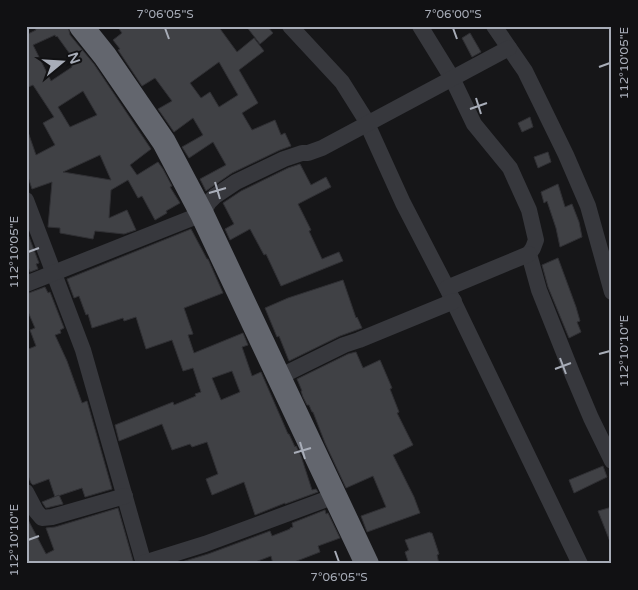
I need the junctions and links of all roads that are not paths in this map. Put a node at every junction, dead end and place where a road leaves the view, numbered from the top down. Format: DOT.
graph roads {
  1 [pos="81,26"];
  2 [pos="290,26"];
  3 [pos="420,26"];
  4 [pos="494,26"];
  5 [pos="509,48"];
  6 [pos="452,78"];
  7 [pos="367,124"];
  8 [pos="26,200"];
  9 [pos="202,214"];
  10 [pos="529,254"];
  11 [pos="54,273"];
  12 [pos="26,284"];
  13 [pos="612,292"];
  14 [pos="450,295"];
  15 [pos="279,377"];
  16 [pos="612,461"];
  17 [pos="26,492"];
  18 [pos="126,496"];
  19 [pos="336,496"];
  20 [pos="144,564"];
  21 [pos="367,564"];
  22 [pos="580,564"];
  1 -- 9 [label="highway"];
  2 -- 7 [label="street"];
  3 -- 6 [label="street"];
  4 -- 5 [label="street"];
  5 -- 6 [label="street"];
  5 -- 13 [label="street"];
  6 -- 7 [label="street"];
  6 -- 10 [label="street"];
  7 -- 9 [label="street"];
  7 -- 14 [label="street"];
  8 -- 11 [label="street"];
  9 -- 11 [label="street"];
  9 -- 15 [label="highway"];
  10 -- 14 [label="street"];
  10 -- 16 [label="street"];
  11 -- 12 [label="street"];
  11 -- 18 [label="street"];
  14 -- 15 [label="street"];
  14 -- 22 [label="street"];
  15 -- 19 [label="highway"];
  17 -- 18 [label="street"];
  18 -- 20 [label="street"];
  19 -- 20 [label="street"];
  19 -- 21 [label="highway"];
}
